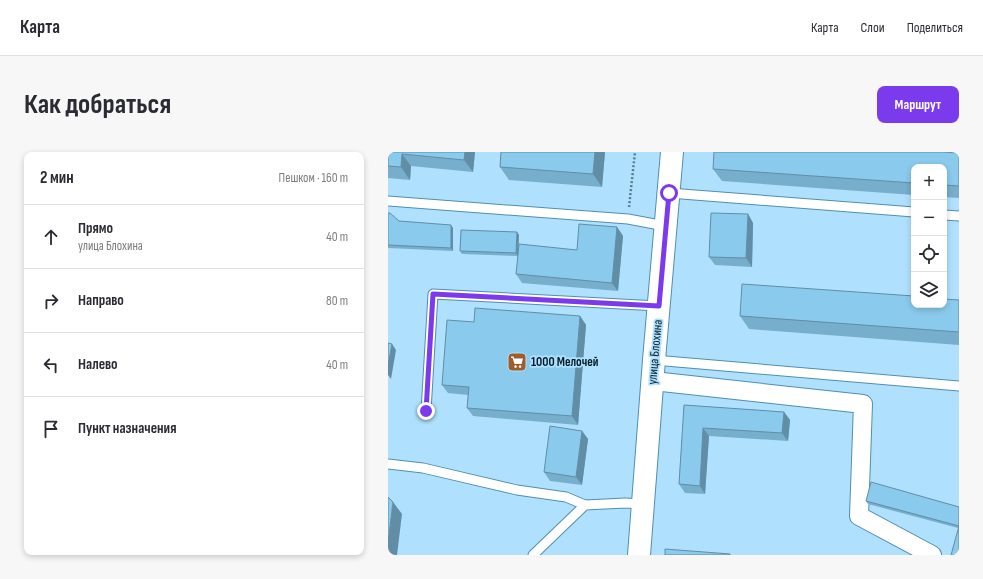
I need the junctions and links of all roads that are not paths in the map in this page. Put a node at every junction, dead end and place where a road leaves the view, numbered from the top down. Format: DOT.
graph roads {
  1 [pos="672,152"];
  2 [pos="669,193"];
  3 [pos="388,201"];
  4 [pos="911,212"];
  5 [pos="947,214"];
  6 [pos="959,216"];
  7 [pos="667,226"];
  8 [pos="659,306"];
  9 [pos="654,360"];
  10 [pos="653,381"];
  11 [pos="959,386"];
  12 [pos="426,411"];
  13 [pos="388,464"];
  14 [pos="642,504"];
  15 [pos="585,505"];
  16 [pos="533,555"];
  17 [pos="639,555"];
  18 [pos="932,555"];
  1 -- 2 [label="main road, улица Блохина"];
  2 -- 4 [label="lane"];
  2 -- 7 [label="main road, улица Блохина"];
  3 -- 7 [label="lane"];
  5 -- 6 [label="lane"];
  7 -- 8 [label="main road, улица Блохина"];
  8 -- 9 [label="main road, улица Блохина"];
  8 -- 12 [label="lane"];
  9 -- 10 [label="main road, улица Блохина"];
  9 -- 11 [label="lane"];
  10 -- 14 [label="main road, улица Блохина"];
  10 -- 18 [label="street"];
  13 -- 15 [label="lane"];
  14 -- 15 [label="lane"];
  14 -- 17 [label="main road, улица Блохина"];
  15 -- 16 [label="lane"];
}
